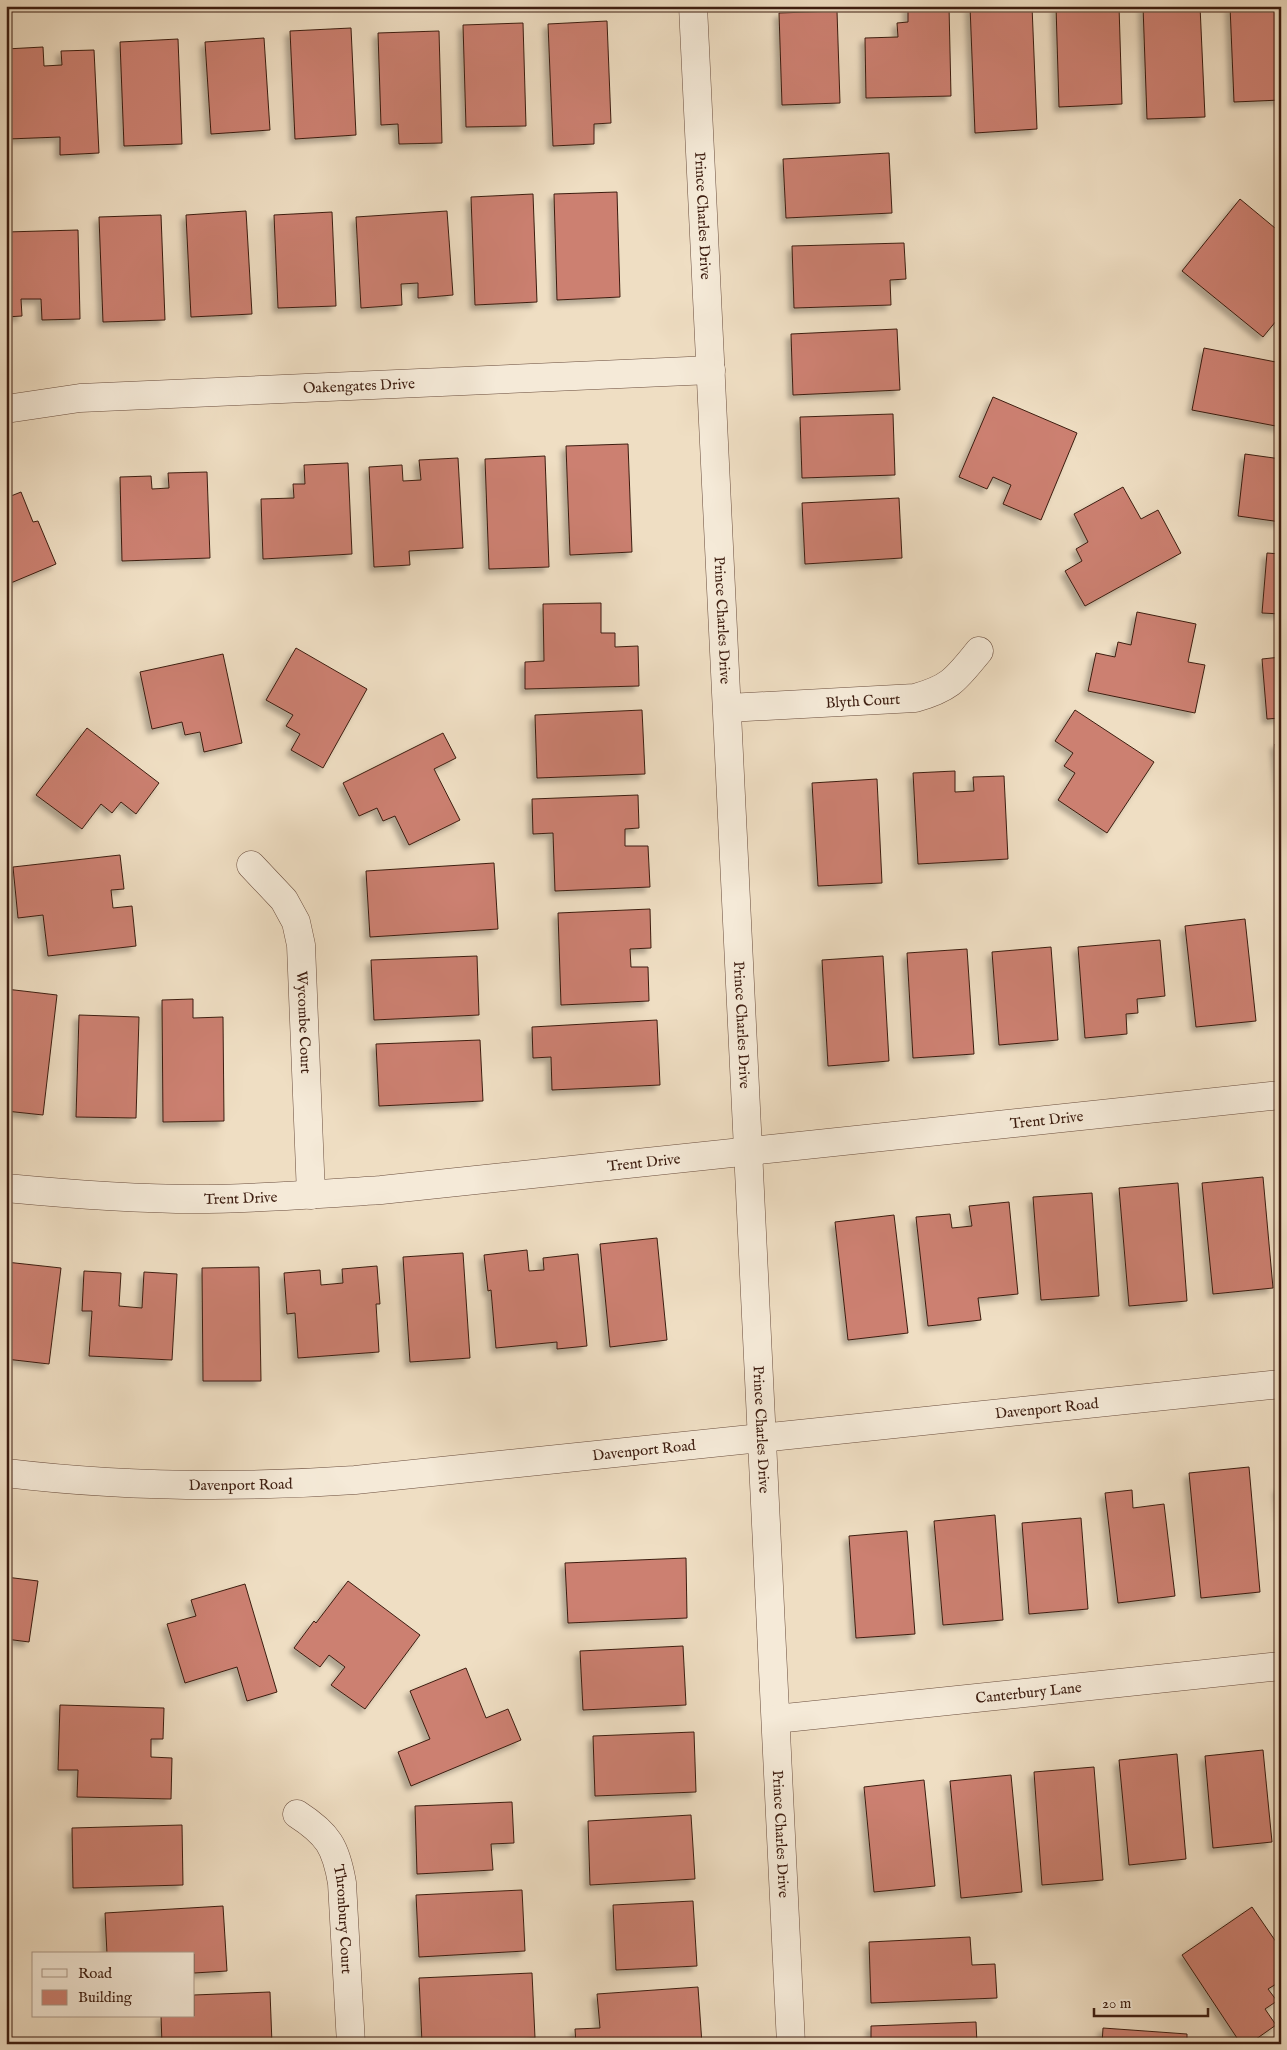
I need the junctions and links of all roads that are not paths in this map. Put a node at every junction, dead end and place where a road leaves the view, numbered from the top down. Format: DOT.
graph roads {
  1 [pos="693,6"];
  2 [pos="712,370"];
  3 [pos="6,409"];
  4 [pos="979,651"];
  5 [pos="728,708"];
  6 [pos="251,865"];
  7 [pos="1281,1095"];
  8 [pos="748,1151"];
  9 [pos="6,1188"];
  10 [pos="311,1195"];
  11 [pos="1281,1384"];
  12 [pos="763,1439"];
  13 [pos="6,1474"];
  14 [pos="1281,1666"];
  15 [pos="776,1719"];
  16 [pos="297,1814"];
  17 [pos="351,2044"];
  18 [pos="791,2044"];
  1 -- 2 [label="street, Prince Charles Drive"];
  2 -- 3 [label="street, Oakengates Drive"];
  2 -- 5 [label="street, Prince Charles Drive"];
  4 -- 5 [label="street, Blyth Court"];
  5 -- 8 [label="street, Prince Charles Drive"];
  6 -- 10 [label="street, Wycombe Court"];
  7 -- 8 [label="street, Trent Drive"];
  8 -- 10 [label="street, Trent Drive"];
  8 -- 12 [label="street, Prince Charles Drive"];
  9 -- 10 [label="street, Trent Drive"];
  11 -- 12 [label="street, Davenport Road"];
  12 -- 13 [label="street, Davenport Road"];
  12 -- 15 [label="street, Prince Charles Drive"];
  14 -- 15 [label="street, Canterbury Lane"];
  15 -- 18 [label="street, Prince Charles Drive"];
  16 -- 17 [label="street, Thronbury Court"];
}
